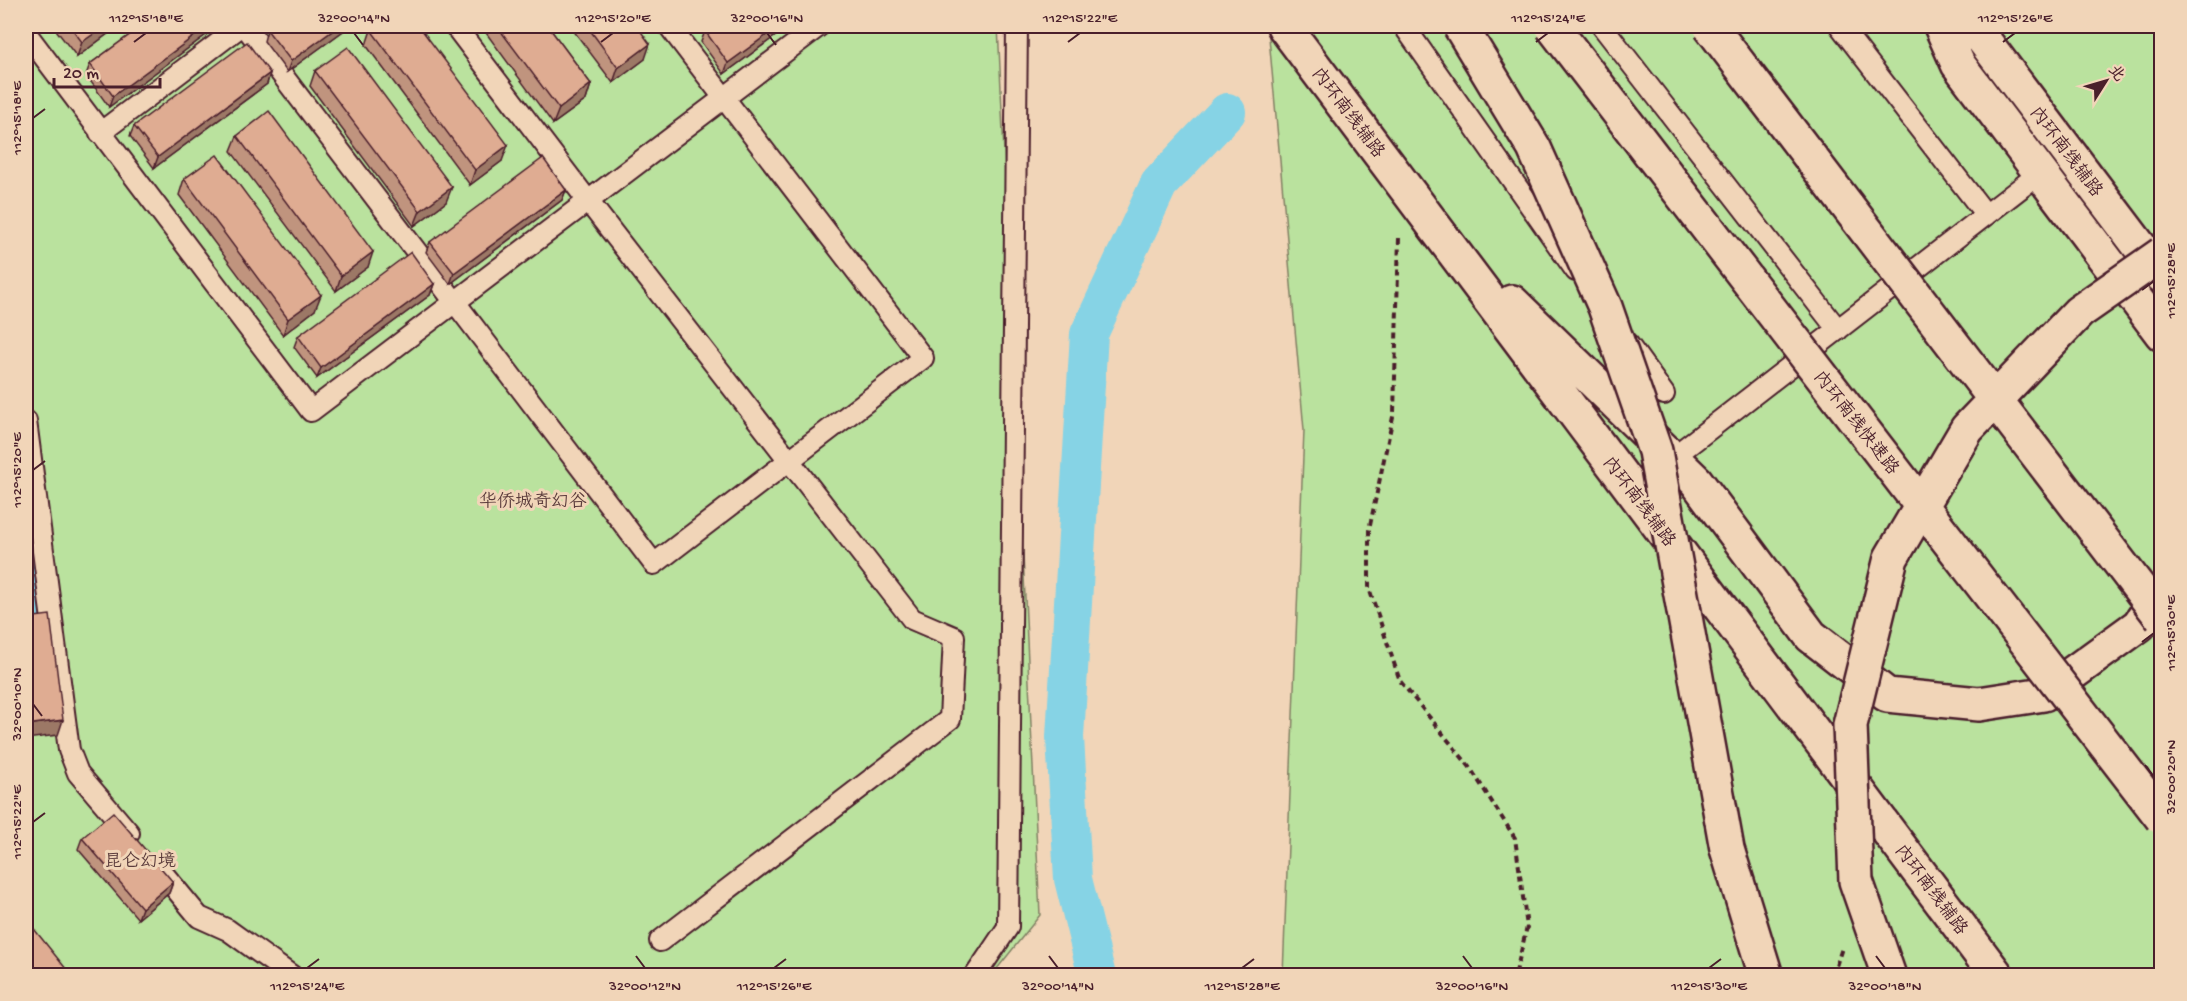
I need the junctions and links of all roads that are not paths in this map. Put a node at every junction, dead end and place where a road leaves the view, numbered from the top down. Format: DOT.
graph roads {
  1 [pos="243,26"];
  2 [pos="455,26"];
  3 [pos="669,26"];
  4 [pos="819,26"];
  5 [pos="1017,26"];
  6 [pos="1284,26"];
  7 [pos="1404,26"];
  8 [pos="1460,26"];
  9 [pos="1552,26"];
  10 [pos="1602,26"];
  11 [pos="1710,26"];
  12 [pos="1840,26"];
  13 [pos="1941,26"];
  14 [pos="1973,26"];
  15 [pos="26,33"];
  16 [pos="724,98"];
  17 [pos="100,133"];
  18 [pos="2040,173"];
  19 [pos="588,201"];
  20 [pos="1986,215"];
  21 [pos="1439,232"];
  22 [pos="2162,254"];
  23 [pos="2162,276"];
  24 [pos="454,303"];
  25 [pos="1838,330"];
  26 [pos="2162,334"];
  27 [pos="1664,394"];
  28 [pos="26,421"];
  29 [pos="1672,458"];
  30 [pos="789,460"];
  31 [pos="2162,591"];
  32 [pos="2162,618"];
  33 [pos="2162,818"];
  34 [pos="660,941"];
  35 [pos="292,975"];
  36 [pos="975,975"];
  37 [pos="1766,975"];
  38 [pos="1889,975"];
  39 [pos="1997,975"];
  1 -- 17 [label="lane"];
  1 -- 24 [label="lane"];
  2 -- 19 [label="lane"];
  3 -- 16 [label="lane"];
  4 -- 16 [label="lane"];
  5 -- 36 [label="lane"];
  6 -- 21 [label="main road, 内环南线辅路"];
  7 -- 27 [label="lane"];
  8 -- 37 [label="main road, bridge"];
  9 -- 33 [label="main road, 内环南线快速路, bridge"];
  10 -- 25 [label="lane"];
  11 -- 32 [label="main road, bridge"];
  12 -- 20 [label="lane"];
  13 -- 18 [label="main road"];
  14 -- 23 [label="main road, 内环南线辅路"];
  15 -- 17 [label="lane"];
  16 -- 19 [label="lane"];
  16 -- 30 [label="lane"];
  17 -- 24 [label="lane"];
  18 -- 20 [label="lane"];
  18 -- 26 [label="main road"];
  19 -- 24 [label="lane"];
  19 -- 30 [label="lane"];
  20 -- 25 [label="lane"];
  21 -- 29 [label="main road"];
  21 -- 39 [label="main road, 内环南线辅路"];
  22 -- 38 [label="main road, bridge"];
  24 -- 30 [label="lane"];
  25 -- 29 [label="lane"];
  28 -- 35 [label="lane"];
  29 -- 31 [label="main road"];
  30 -- 34 [label="lane"];
}
